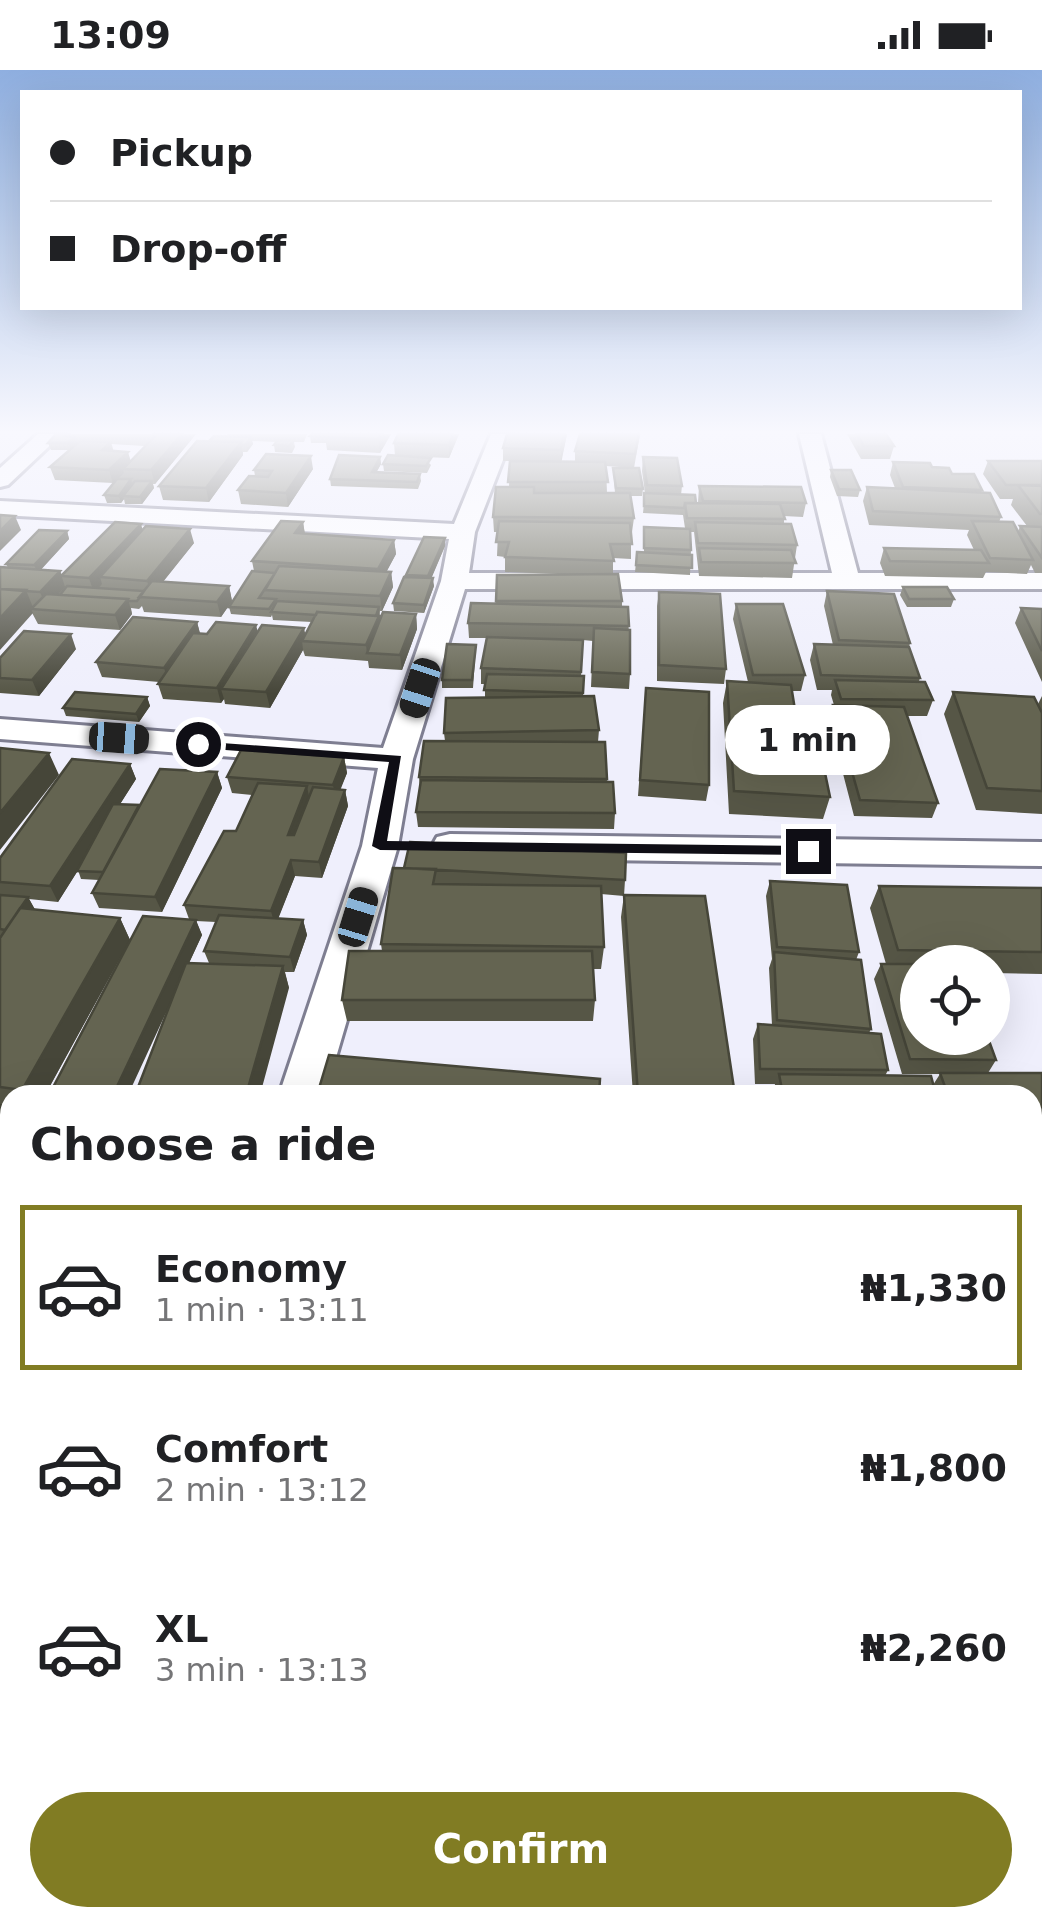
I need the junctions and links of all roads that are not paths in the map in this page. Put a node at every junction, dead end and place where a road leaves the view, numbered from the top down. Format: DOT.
graph roads {
  1 [pos="244,521"];
  2 [pos="468,521"];
  3 [pos="832,521"];
  4 [pos="463,532"];
  5 [pos="847,580"];
  6 [pos="454,581"];
  7 [pos="1042,582"];
  8 [pos="0,729"];
  9 [pos="396,759"];
  10 [pos="380,846"];
  11 [pos="1042,854"];
  12 [pos="305,1085"];
  1 -- 4 [label="street"];
  2 -- 4 [label="street"];
  3 -- 5 [label="street"];
  4 -- 6 [label="street"];
  5 -- 6 [label="street"];
  5 -- 7 [label="street"];
  6 -- 9 [label="street"];
  8 -- 9 [label="street"];
  9 -- 10 [label="street"];
  10 -- 11 [label="street"];
  10 -- 12 [label="street"];
}
